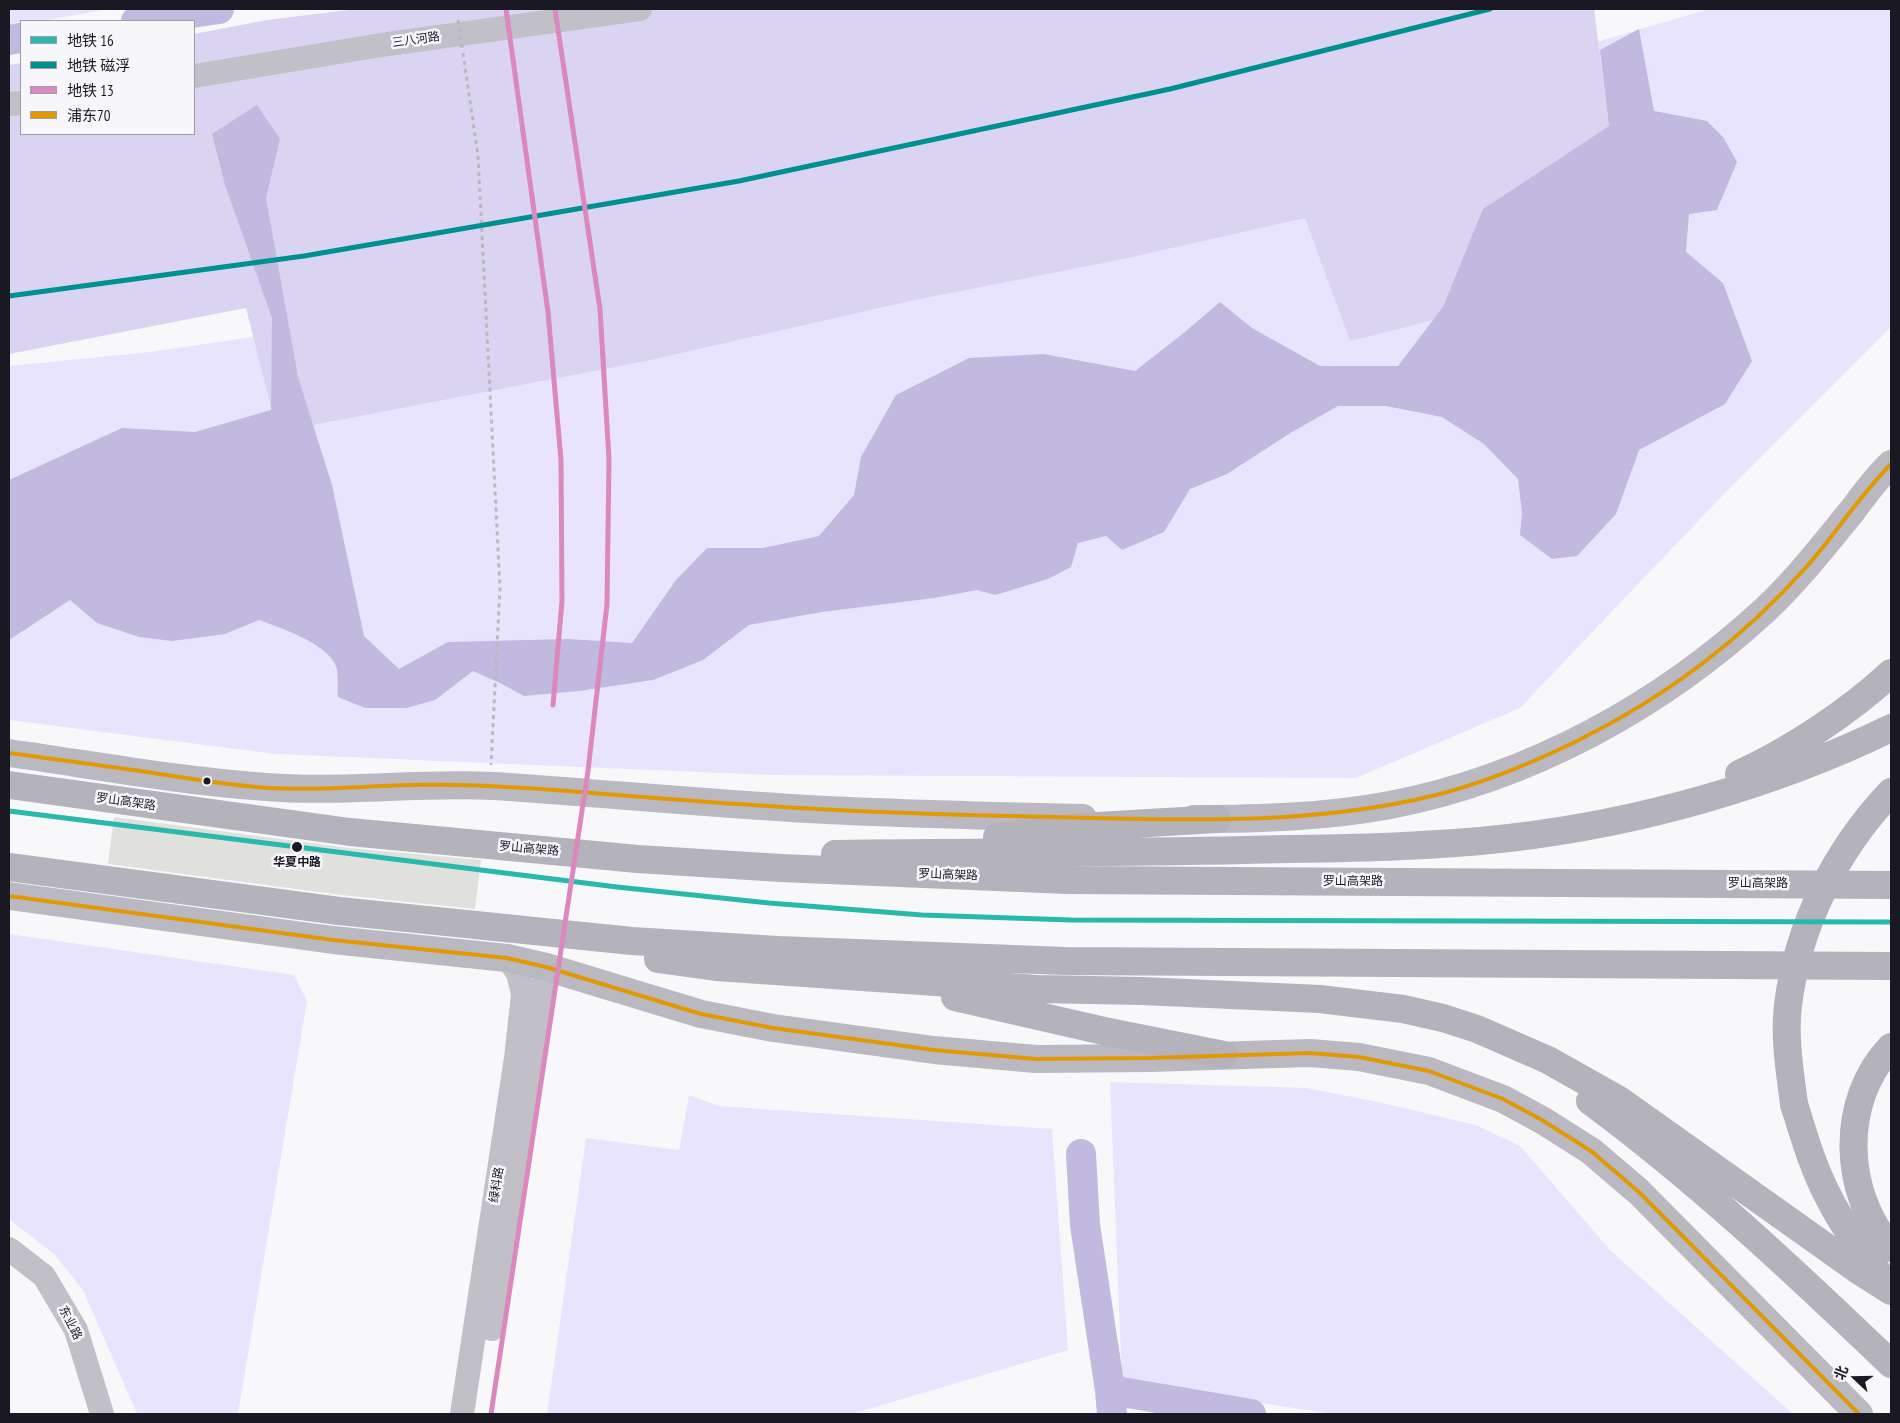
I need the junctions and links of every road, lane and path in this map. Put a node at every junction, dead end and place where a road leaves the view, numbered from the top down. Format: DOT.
graph roads {
  1 [pos="640,9"];
  2 [pos="458,20"];
  3 [pos="202,75"];
  4 [pos="1891,464"];
  5 [pos="1891,673"];
  6 [pos="1891,728"];
  7 [pos="9,754"];
  8 [pos="9,786"];
  9 [pos="490,786"];
  10 [pos="1891,792"];
  11 [pos="1217,819"];
  12 [pos="1592,825"];
  13 [pos="350,832"];
  14 [pos="782,854"];
  15 [pos="9,867"];
  16 [pos="1891,885"];
  17 [pos="9,896"];
  18 [pos="339,911"];
  19 [pos="507,958"];
  20 [pos="1891,966"];
  21 [pos="546,967"];
  22 [pos="818,974"];
  23 [pos="1891,1047"];
  24 [pos="1224,1055"];
  25 [pos="1613,1107"];
  26 [pos="1891,1248"];
  27 [pos="9,1249"];
  28 [pos="1891,1290"];
  29 [pos="1891,1364"];
  30 [pos="102,1414"];
  31 [pos="462,1414"];
  32 [pos="478,1414"];
  33 [pos="1859,1414"];
  1 -- 3 [label="street, 三八河路"];
  2 -- 9 [label="path, bridge"];
  4 -- 11 [label="main road"];
  5 -- 12 [label="highway"];
  6 -- 12 [label="highway"];
  7 -- 9 [label="main road"];
  8 -- 13 [label="highway, 罗山高架路"];
  9 -- 11 [label="main road"];
  10 -- 28 [label="highway, bridge"];
  11 -- 14 [label="highway"];
  12 -- 14 [label="highway"];
  13 -- 14 [label="highway"];
  13 -- 16 [label="highway, 罗山高架路"];
  15 -- 18 [label="highway"];
  17 -- 19 [label="main road"];
  18 -- 20 [label="highway"];
  18 -- 22 [label="highway"];
  19 -- 21 [label="main road"];
  19 -- 31 [label="street, 绿科路"];
  21 -- 24 [label="main road"];
  21 -- 32 [label="street, 绿科路"];
  22 -- 24 [label="highway"];
  22 -- 25 [label="highway"];
  23 -- 26 [label="highway"];
  24 -- 33 [label="main road"];
  25 -- 28 [label="highway"];
  25 -- 29 [label="highway"];
  27 -- 30 [label="street, 东业路"];
}
